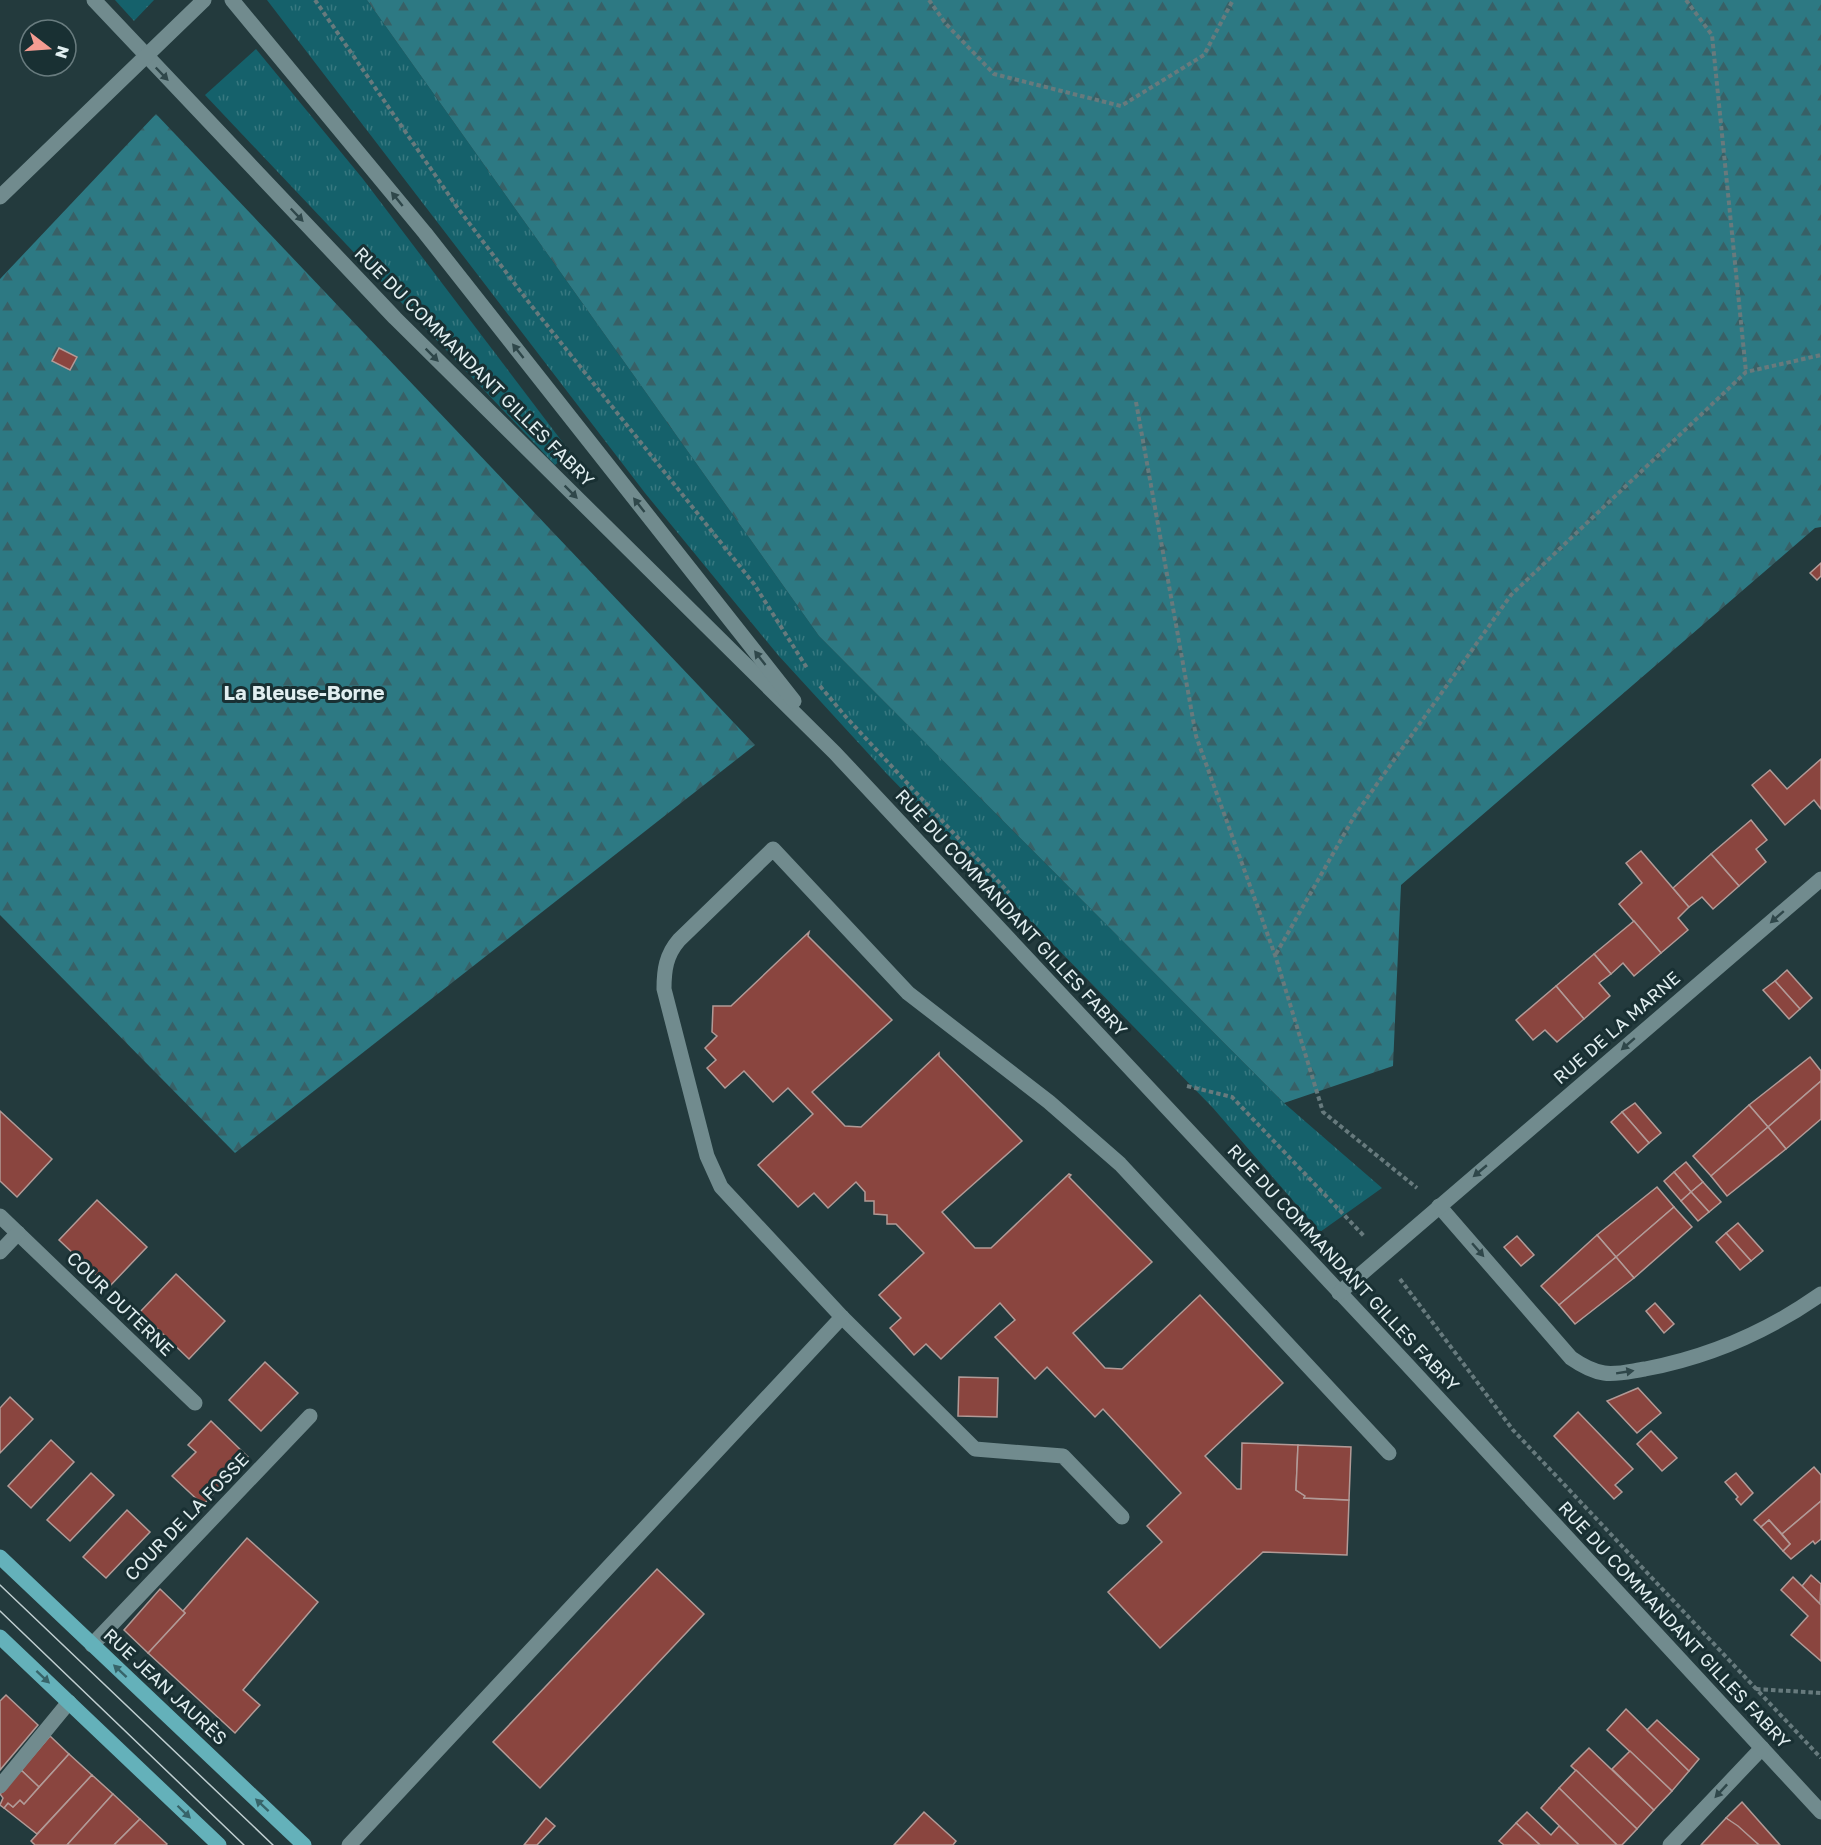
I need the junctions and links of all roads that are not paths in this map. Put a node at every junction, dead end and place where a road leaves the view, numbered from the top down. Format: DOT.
graph roads {
  1 [pos="94,0"];
  2 [pos="204,0"];
  3 [pos="232,0"];
  4 [pos="146,56"];
  5 [pos="0,197"];
  6 [pos="835,753"];
  7 [pos="1821,879"];
  8 [pos="1439,1206"];
  9 [pos="0,1216"];
  10 [pos="18,1233"];
  11 [pos="0,1252"];
  12 [pos="1339,1293"];
  13 [pos="1821,1294"];
  14 [pos="842,1317"];
  15 [pos="195,1403"];
  16 [pos="310,1416"];
  17 [pos="1389,1453"];
  18 [pos="1122,1517"];
  19 [pos="0,1557"];
  20 [pos="0,1637"];
  21 [pos="92,1645"];
  22 [pos="69,1702"];
  23 [pos="1762,1748"];
  24 [pos="0,1785"];
  25 [pos="1821,1812"];
  26 [pos="219,1845"];
  27 [pos="304,1845"];
  28 [pos="349,1845"];
  29 [pos="1670,1845"];
  1 -- 4 [label="street, RUE DU COMMANDANT GILLES FABRY"];
  2 -- 4 [label="street"];
  6 -- 3 [label="street, RUE DU COMMANDANT GILLES FABRY, one-way"];
  4 -- 5 [label="street"];
  4 -- 6 [label="street, RUE DU COMMANDANT GILLES FABRY, one-way"];
  6 -- 12 [label="street, RUE DU COMMANDANT GILLES FABRY"];
  7 -- 8 [label="street, RUE DE LA MARNE, one-way"];
  8 -- 12 [label="street, RUE DE LA MARNE"];
  8 -- 13 [label="street, one-way"];
  9 -- 10 [label="street, COUR DUTERNE"];
  10 -- 11 [label="street"];
  10 -- 15 [label="street, COUR DUTERNE"];
  12 -- 23 [label="street, RUE DU COMMANDANT GILLES FABRY"];
  14 -- 17 [label="street"];
  14 -- 18 [label="street"];
  14 -- 28 [label="street"];
  16 -- 21 [label="street, COUR DE LA FOSSE"];
  19 -- 21 [label="main road, RUE JEAN JAURÈS"];
  20 -- 22 [label="main road, one-way"];
  27 -- 21 [label="main road, RUE JEAN JAURÈS, one-way"];
  22 -- 24 [label="street"];
  22 -- 26 [label="main road, one-way"];
  23 -- 25 [label="street, RUE DU COMMANDANT GILLES FABRY"];
  23 -- 29 [label="street, one-way"];
}
